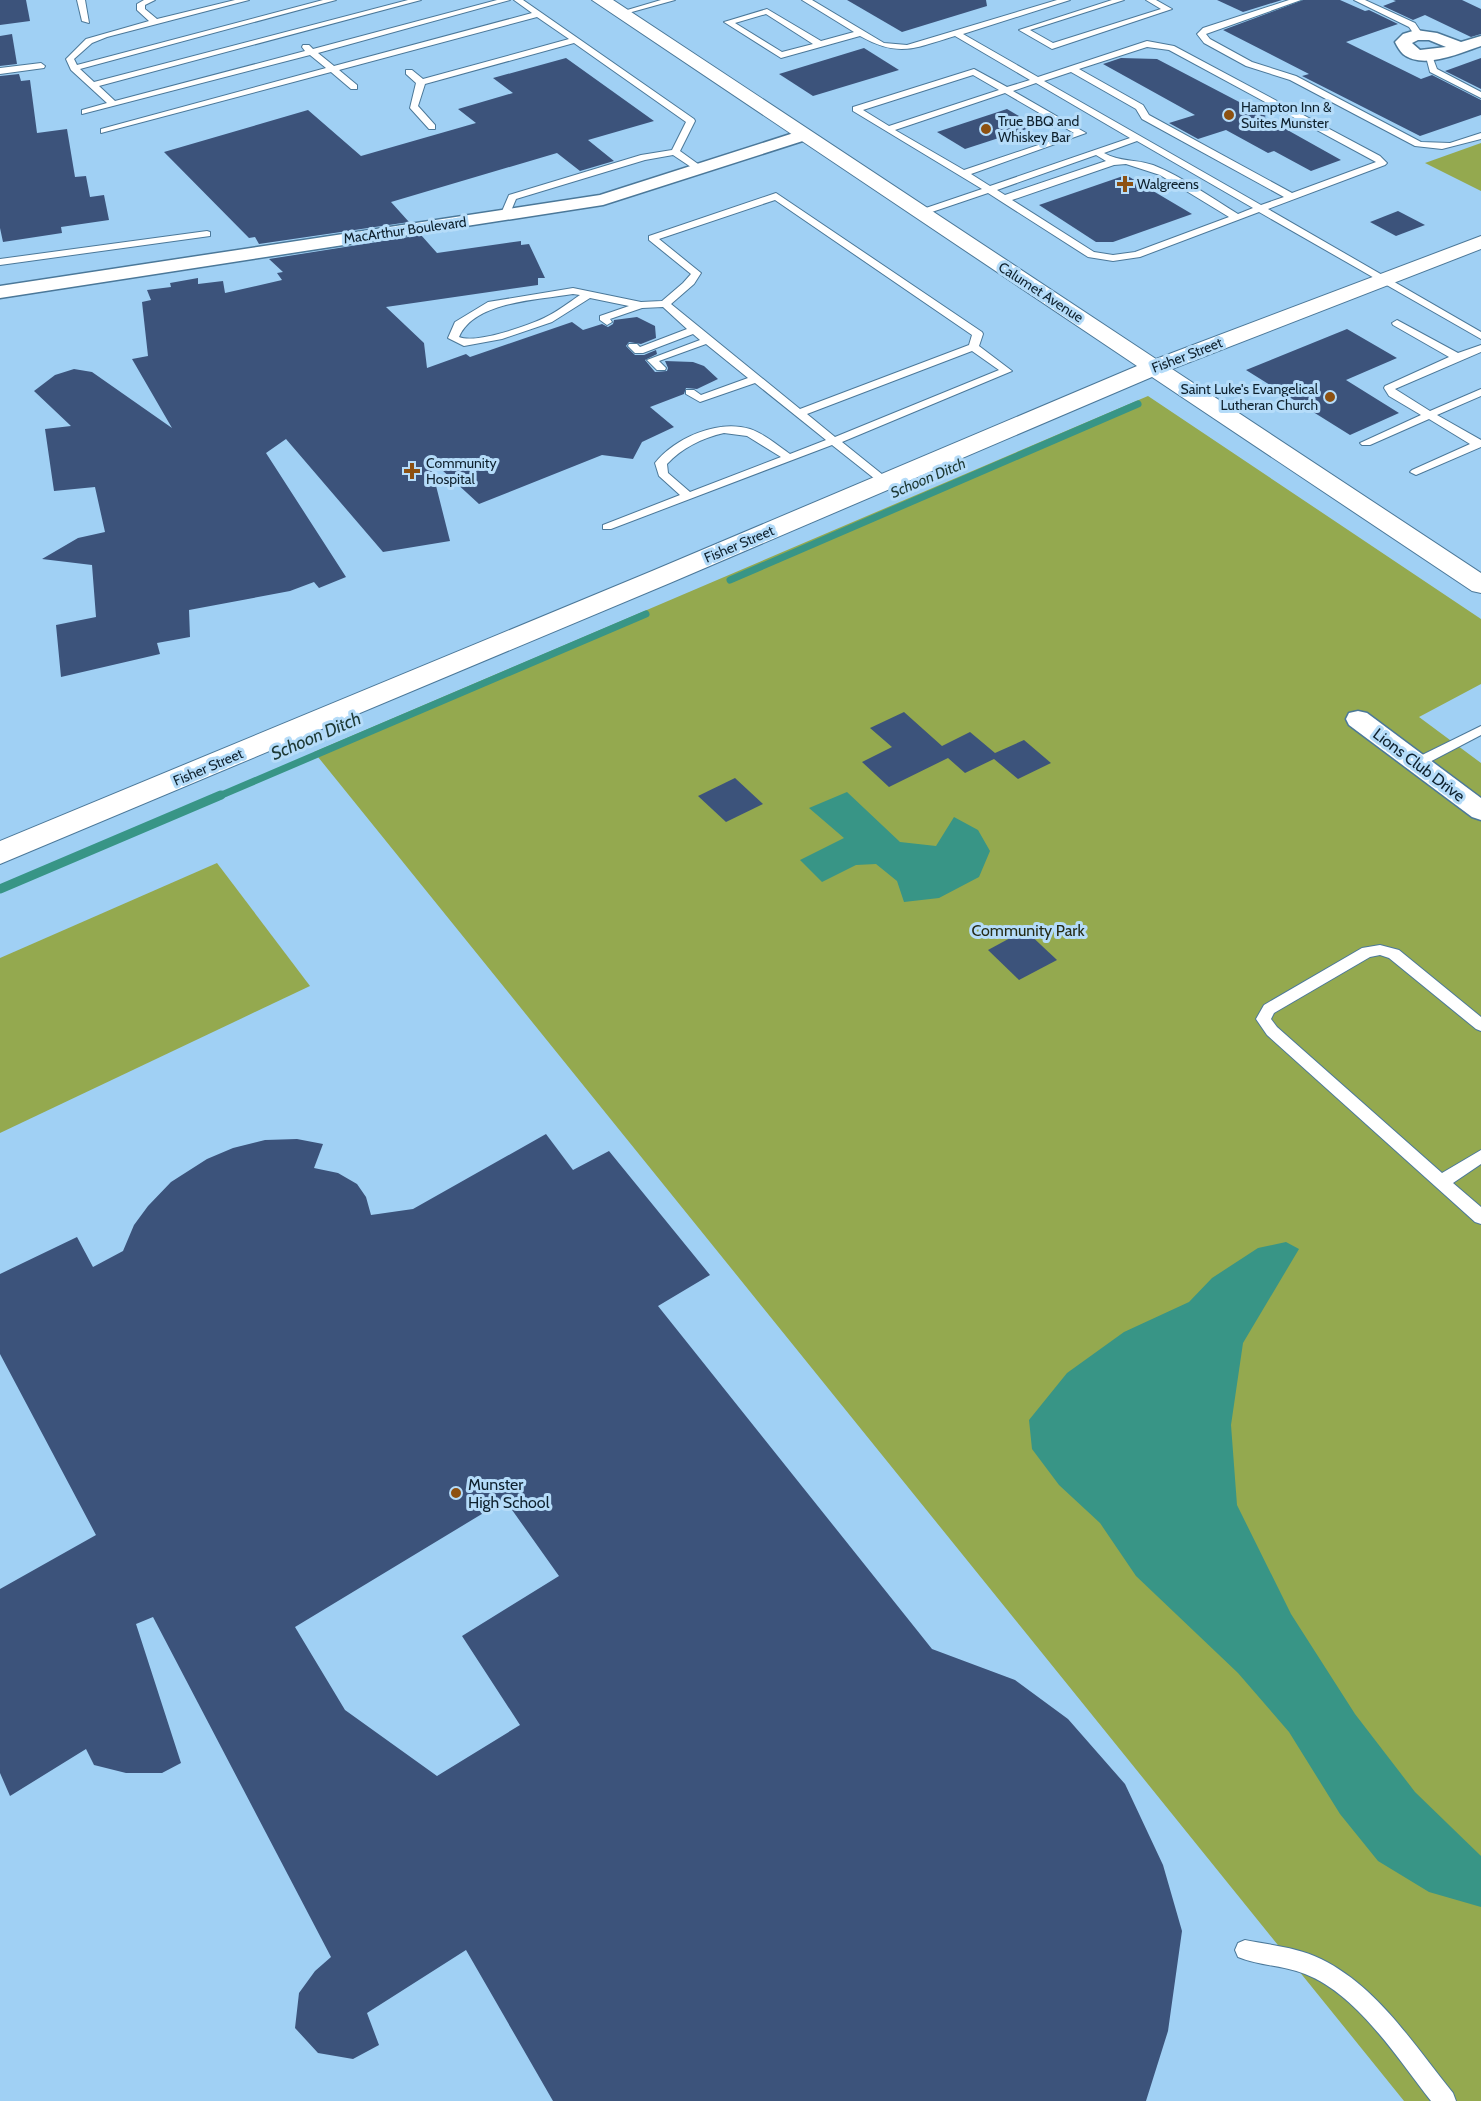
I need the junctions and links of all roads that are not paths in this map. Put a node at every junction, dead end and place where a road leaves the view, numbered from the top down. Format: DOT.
graph roads {
  1 [pos="81,0"];
  2 [pos="151,0"];
  3 [pos="332,0"];
  4 [pos="417,0"];
  5 [pos="506,0"];
  6 [pos="518,0"];
  7 [pos="601,0"];
  8 [pos="671,0"];
  9 [pos="806,0"];
  10 [pos="1066,0"];
  11 [pos="1120,0"];
  12 [pos="1150,0"];
  13 [pos="1297,0"];
  14 [pos="1358,0"];
  15 [pos="1384,0"];
  16 [pos="1369,5"];
  17 [pos="621,13"];
  18 [pos="538,14"];
  19 [pos="266,15"];
  20 [pos="86,21"];
  21 [pos="155,22"];
  22 [pos="861,33"];
  23 [pos="957,34"];
  24 [pos="1419,35"];
  25 [pos="576,40"];
  26 [pos="1481,41"];
  27 [pos="819,44"];
  28 [pos="1460,48"];
  29 [pos="492,49"];
  30 [pos="311,51"];
  31 [pos="1428,55"];
  32 [pos="507,59"];
  33 [pos="40,66"];
  34 [pos="74,68"];
  35 [pos="333,69"];
  36 [pos="1073,69"];
  37 [pos="0,71"];
  38 [pos="409,72"];
  39 [pos="1037,80"];
  40 [pos="421,82"];
  41 [pos="93,85"];
  42 [pos="354,87"];
  43 [pos="1008,90"];
  44 [pos="1481,95"];
  45 [pos="113,104"];
  46 [pos="85,112"];
  47 [pos="432,127"];
  48 [pos="888,129"];
  49 [pos="104,131"];
  50 [pos="803,135"];
  51 [pos="1481,136"];
  52 [pos="1138,138"];
  53 [pos="675,152"];
  54 [pos="1096,152"];
  55 [pos="1113,162"];
  56 [pos="700,169"];
  57 [pos="963,174"];
  58 [pos="989,189"];
  59 [pos="1290,196"];
  60 [pos="1004,199"];
  61 [pos="1258,208"];
  62 [pos="920,213"];
  63 [pos="505,216"];
  64 [pos="1236,216"];
  65 [pos="207,234"];
  66 [pos="1481,242"];
  67 [pos="0,262"];
  68 [pos="1385,280"];
  69 [pos="0,292"];
  70 [pos="589,294"];
  71 [pos="665,304"];
  72 [pos="641,305"];
  73 [pos="607,322"];
  74 [pos="1397,322"];
  75 [pos="694,330"];
  76 [pos="1481,336"];
  77 [pos="708,340"];
  78 [pos="633,346"];
  79 [pos="973,346"];
  80 [pos="1481,348"];
  81 [pos="1457,357"];
  82 [pos="1156,367"];
  83 [pos="661,368"];
  84 [pos="757,379"];
  85 [pos="690,392"];
  86 [pos="1481,392"];
  87 [pos="800,413"];
  88 [pos="1430,414"];
  89 [pos="834,441"];
  90 [pos="1366,443"];
  91 [pos="1480,444"];
  92 [pos="789,458"];
  93 [pos="1416,472"];
  94 [pos="884,481"];
  95 [pos="688,496"];
  96 [pos="607,527"];
  97 [pos="1481,585"];
  98 [pos="1358,719"];
  99 [pos="1481,730"];
  100 [pos="1417,763"];
  101 [pos="1481,811"];
  102 [pos="0,853"];
  103 [pos="1481,1025"];
  104 [pos="1481,1156"];
  105 [pos="1441,1182"];
  106 [pos="1481,1217"];
  107 [pos="1245,1950"];
  108 [pos="1445,2101"];
  1 -- 20 [label="lane"];
  2 -- 21 [label="lane"];
  3 -- 19 [label="lane"];
  4 -- 19 [label="lane"];
  5 -- 30 [label="lane"];
  6 -- 18 [label="lane"];
  7 -- 17 [label="street, Calumet Avenue"];
  8 -- 17 [label="lane"];
  9 -- 22 [label="lane"];
  10 -- 23 [label="lane"];
  11 -- 12 [label="lane"];
  13 -- 51 [label="lane"];
  14 -- 16 [label="lane"];
  15 -- 16 [label="lane"];
  16 -- 24 [label="lane"];
  17 -- 50 [label="street, Calumet Avenue"];
  18 -- 25 [label="lane"];
  18 -- 35 [label="lane"];
  19 -- 21 [label="lane"];
  19 -- 30 [label="lane"];
  19 -- 34 [label="lane"];
  19 -- 41 [label="lane"];
  21 -- 34 [label="lane"];
  22 -- 23 [label="lane"];
  22 -- 27 [label="lane"];
  23 -- 39 [label="lane"];
  24 -- 28 [label="street"];
  24 -- 31 [label="street"];
  25 -- 32 [label="lane"];
  25 -- 53 [label="lane"];
  26 -- 28 [label="street"];
  27 -- 27 [label="lane"];
  28 -- 31 [label="street"];
  29 -- 32 [label="lane"];
  30 -- 35 [label="lane"];
  30 -- 45 [label="lane"];
  31 -- 44 [label="lane"];
  32 -- 40 [label="lane"];
  33 -- 37 [label="lane"];
  34 -- 41 [label="lane"];
  35 -- 42 [label="lane"];
  35 -- 49 [label="lane"];
  36 -- 39 [label="lane"];
  36 -- 59 [label="lane"];
  36 -- 59 [label="lane"];
  38 -- 40 [label="lane"];
  39 -- 43 [label="lane"];
  39 -- 52 [label="lane"];
  40 -- 47 [label="lane"];
  41 -- 45 [label="lane"];
  43 -- 48 [label="lane"];
  43 -- 48 [label="lane"];
  43 -- 57 [label="lane"];
  45 -- 46 [label="lane"];
  48 -- 57 [label="lane"];
  50 -- 56 [label="street, MacArthur Boulevard"];
  50 -- 62 [label="street, Calumet Avenue"];
  52 -- 54 [label="lane"];
  52 -- 61 [label="lane"];
  53 -- 56 [label="lane"];
  53 -- 63 [label="lane"];
  54 -- 55 [label="lane"];
  54 -- 58 [label="lane"];
  55 -- 60 [label="lane"];
  55 -- 64 [label="lane"];
  56 -- 63 [label="street, MacArthur Boulevard"];
  57 -- 58 [label="lane"];
  58 -- 60 [label="lane"];
  58 -- 62 [label="lane"];
  59 -- 61 [label="lane"];
  60 -- 64 [label="lane"];
  61 -- 64 [label="lane"];
  61 -- 68 [label="lane"];
  62 -- 82 [label="street, Calumet Avenue"];
  63 -- 69 [label="street, MacArthur Boulevard"];
  65 -- 67 [label="lane"];
  66 -- 68 [label="street, Fisher Street"];
  68 -- 76 [label="lane"];
  68 -- 82 [label="street, Fisher Street"];
  70 -- 70 [label="lane"];
  70 -- 72 [label="lane"];
  71 -- 72 [label="lane"];
  71 -- 75 [label="lane"];
  71 -- 79 [label="lane"];
  72 -- 73 [label="lane"];
  74 -- 81 [label="lane"];
  75 -- 77 [label="lane"];
  75 -- 78 [label="lane"];
  77 -- 83 [label="lane"];
  77 -- 84 [label="lane"];
  79 -- 87 [label="lane"];
  79 -- 89 [label="lane"];
  80 -- 81 [label="lane"];
  81 -- 88 [label="lane"];
  82 -- 94 [label="street, Fisher Street"];
  82 -- 97 [label="street, Calumet Avenue"];
  84 -- 85 [label="lane"];
  84 -- 87 [label="lane"];
  86 -- 88 [label="lane"];
  87 -- 89 [label="lane"];
  88 -- 90 [label="lane"];
  88 -- 91 [label="lane"];
  89 -- 92 [label="lane"];
  89 -- 94 [label="lane"];
  91 -- 93 [label="lane"];
  92 -- 95 [label="lane"];
  92 -- 95 [label="lane"];
  94 -- 102 [label="street, Fisher Street"];
  95 -- 96 [label="lane"];
  98 -- 100 [label="street, Lions Club Drive"];
  99 -- 100 [label="lane"];
  100 -- 101 [label="street, Lions Club Drive"];
  103 -- 105 [label="lane"];
  104 -- 105 [label="lane"];
  105 -- 106 [label="lane"];
  107 -- 108 [label="lane"];
}
